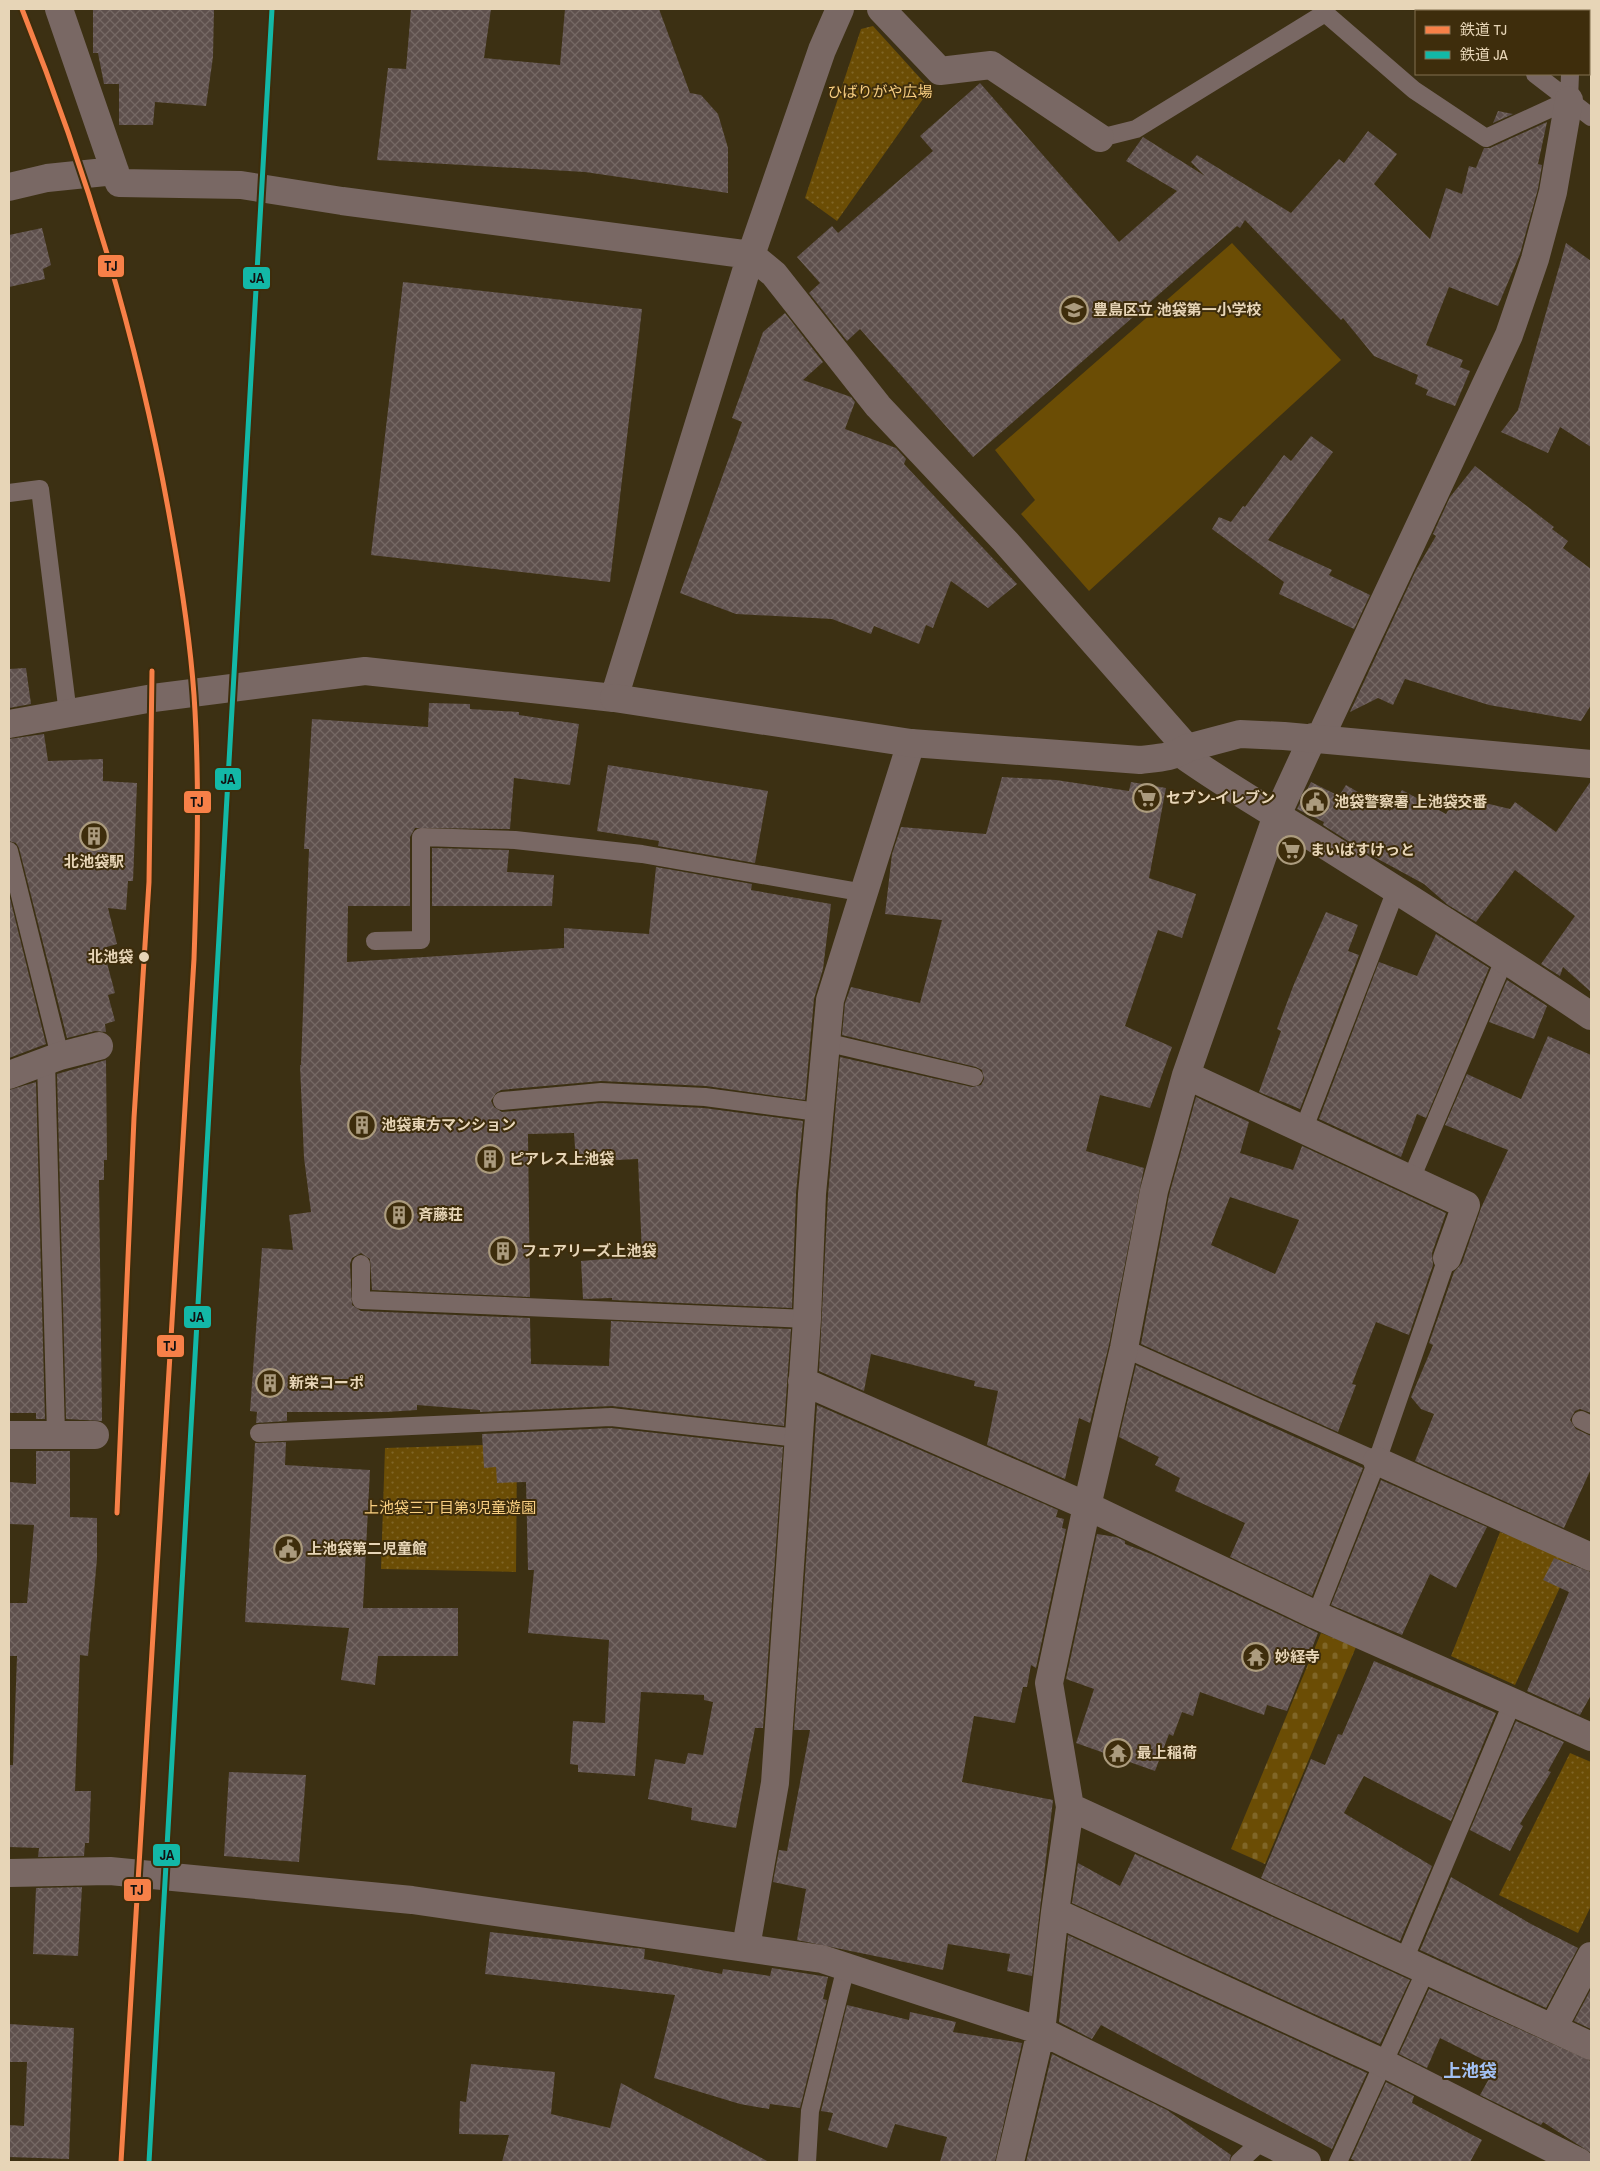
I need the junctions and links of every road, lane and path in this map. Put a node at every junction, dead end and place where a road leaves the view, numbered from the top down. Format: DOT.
graph roads {
  1 [pos="59,9"];
  2 [pos="840,9"];
  3 [pos="882,9"];
  4 [pos="1538,75"];
  5 [pos="1570,87"];
  6 [pos="1591,117"];
  7 [pos="1100,138"];
  8 [pos="115,171"];
  9 [pos="9,187"];
  10 [pos="751,255"];
  11 [pos="9,492"];
  12 [pos="614,698"];
  13 [pos="68,714"];
  14 [pos="9,724"];
  15 [pos="1317,738"];
  16 [pos="911,743"];
  17 [pos="1183,750"];
  18 [pos="1591,764"];
  19 [pos="1276,815"];
  20 [pos="9,851"];
  21 [pos="1396,890"];
  22 [pos="865,893"];
  23 [pos="375,941"];
  24 [pos="1505,958"];
  25 [pos="1591,1016"];
  26 [pos="825,1042"];
  27 [pos="99,1046"];
  28 [pos="53,1058"];
  29 [pos="9,1075"];
  30 [pos="1186,1075"];
  31 [pos="974,1077"];
  32 [pos="502,1102"];
  33 [pos="818,1112"];
  34 [pos="1304,1128"];
  35 [pos="1410,1179"];
  36 [pos="1447,1258"];
  37 [pos="361,1264"];
  38 [pos="807,1319"];
  39 [pos="1124,1348"];
  40 [pos="802,1381"];
  41 [pos="259,1433"];
  42 [pos="56,1434"];
  43 [pos="9,1435"];
  44 [pos="95,1435"];
  45 [pos="798,1438"];
  46 [pos="1377,1461"];
  47 [pos="1086,1506"];
  48 [pos="1591,1557"];
  49 [pos="1316,1615"];
  50 [pos="1513,1701"];
  51 [pos="1591,1736"];
  52 [pos="1070,1807"];
  53 [pos="9,1873"];
  54 [pos="1055,1912"];
  55 [pos="746,1947"];
  56 [pos="1591,1956"];
  57 [pos="1415,1965"];
  58 [pos="846,1966"];
  59 [pos="1553,2028"];
  60 [pos="1041,2030"];
  61 [pos="1591,2046"];
  62 [pos="1383,2064"];
  63 [pos="1252,2151"];
  64 [pos="807,2162"];
  65 [pos="1010,2162"];
  66 [pos="1307,2162"];
  67 [pos="1338,2162"];
  68 [pos="1579,2162"];
  1 -- 8 [label="street"];
  2 -- 10 [label="street"];
  3 -- 7 [label="street"];
  4 -- 5 [label="lane"];
  5 -- 6 [label="lane"];
  5 -- 7 [label="lane"];
  5 -- 15 [label="street"];
  8 -- 9 [label="street"];
  8 -- 10 [label="street"];
  10 -- 12 [label="street"];
  10 -- 17 [label="street"];
  11 -- 13 [label="lane"];
  12 -- 13 [label="street"];
  12 -- 16 [label="street"];
  13 -- 14 [label="street"];
  15 -- 17 [label="street"];
  15 -- 18 [label="street"];
  15 -- 19 [label="street"];
  16 -- 17 [label="street"];
  16 -- 22 [label="street"];
  17 -- 19 [label="street"];
  19 -- 21 [label="street"];
  19 -- 30 [label="street"];
  20 -- 28 [label="lane"];
  21 -- 24 [label="street"];
  21 -- 34 [label="lane"];
  22 -- 23 [label="lane"];
  22 -- 26 [label="street"];
  24 -- 25 [label="street"];
  24 -- 35 [label="lane"];
  26 -- 31 [label="lane"];
  26 -- 33 [label="street"];
  27 -- 28 [label="street"];
  28 -- 29 [label="street"];
  28 -- 42 [label="lane"];
  30 -- 34 [label="street"];
  30 -- 39 [label="street"];
  32 -- 33 [label="lane"];
  33 -- 38 [label="street"];
  34 -- 35 [label="street"];
  35 -- 36 [label="street"];
  36 -- 46 [label="lane"];
  37 -- 38 [label="lane"];
  38 -- 40 [label="street"];
  39 -- 46 [label="lane"];
  39 -- 47 [label="street"];
  40 -- 45 [label="street"];
  40 -- 47 [label="street"];
  41 -- 45 [label="lane"];
  42 -- 43 [label="street"];
  42 -- 44 [label="street"];
  45 -- 55 [label="street"];
  46 -- 48 [label="street"];
  46 -- 49 [label="lane"];
  47 -- 49 [label="street"];
  47 -- 52 [label="street"];
  49 -- 50 [label="street"];
  50 -- 51 [label="street"];
  50 -- 57 [label="lane"];
  52 -- 54 [label="street"];
  52 -- 57 [label="street"];
  53 -- 55 [label="street"];
  54 -- 60 [label="street"];
  54 -- 62 [label="street"];
  55 -- 58 [label="street"];
  56 -- 59 [label="street"];
  57 -- 59 [label="street"];
  57 -- 62 [label="lane"];
  58 -- 60 [label="street"];
  58 -- 64 [label="lane"];
  59 -- 61 [label="street"];
  60 -- 63 [label="street"];
  60 -- 65 [label="street"];
  62 -- 67 [label="lane"];
  62 -- 68 [label="street"];
  63 -- 66 [label="street"];
}
